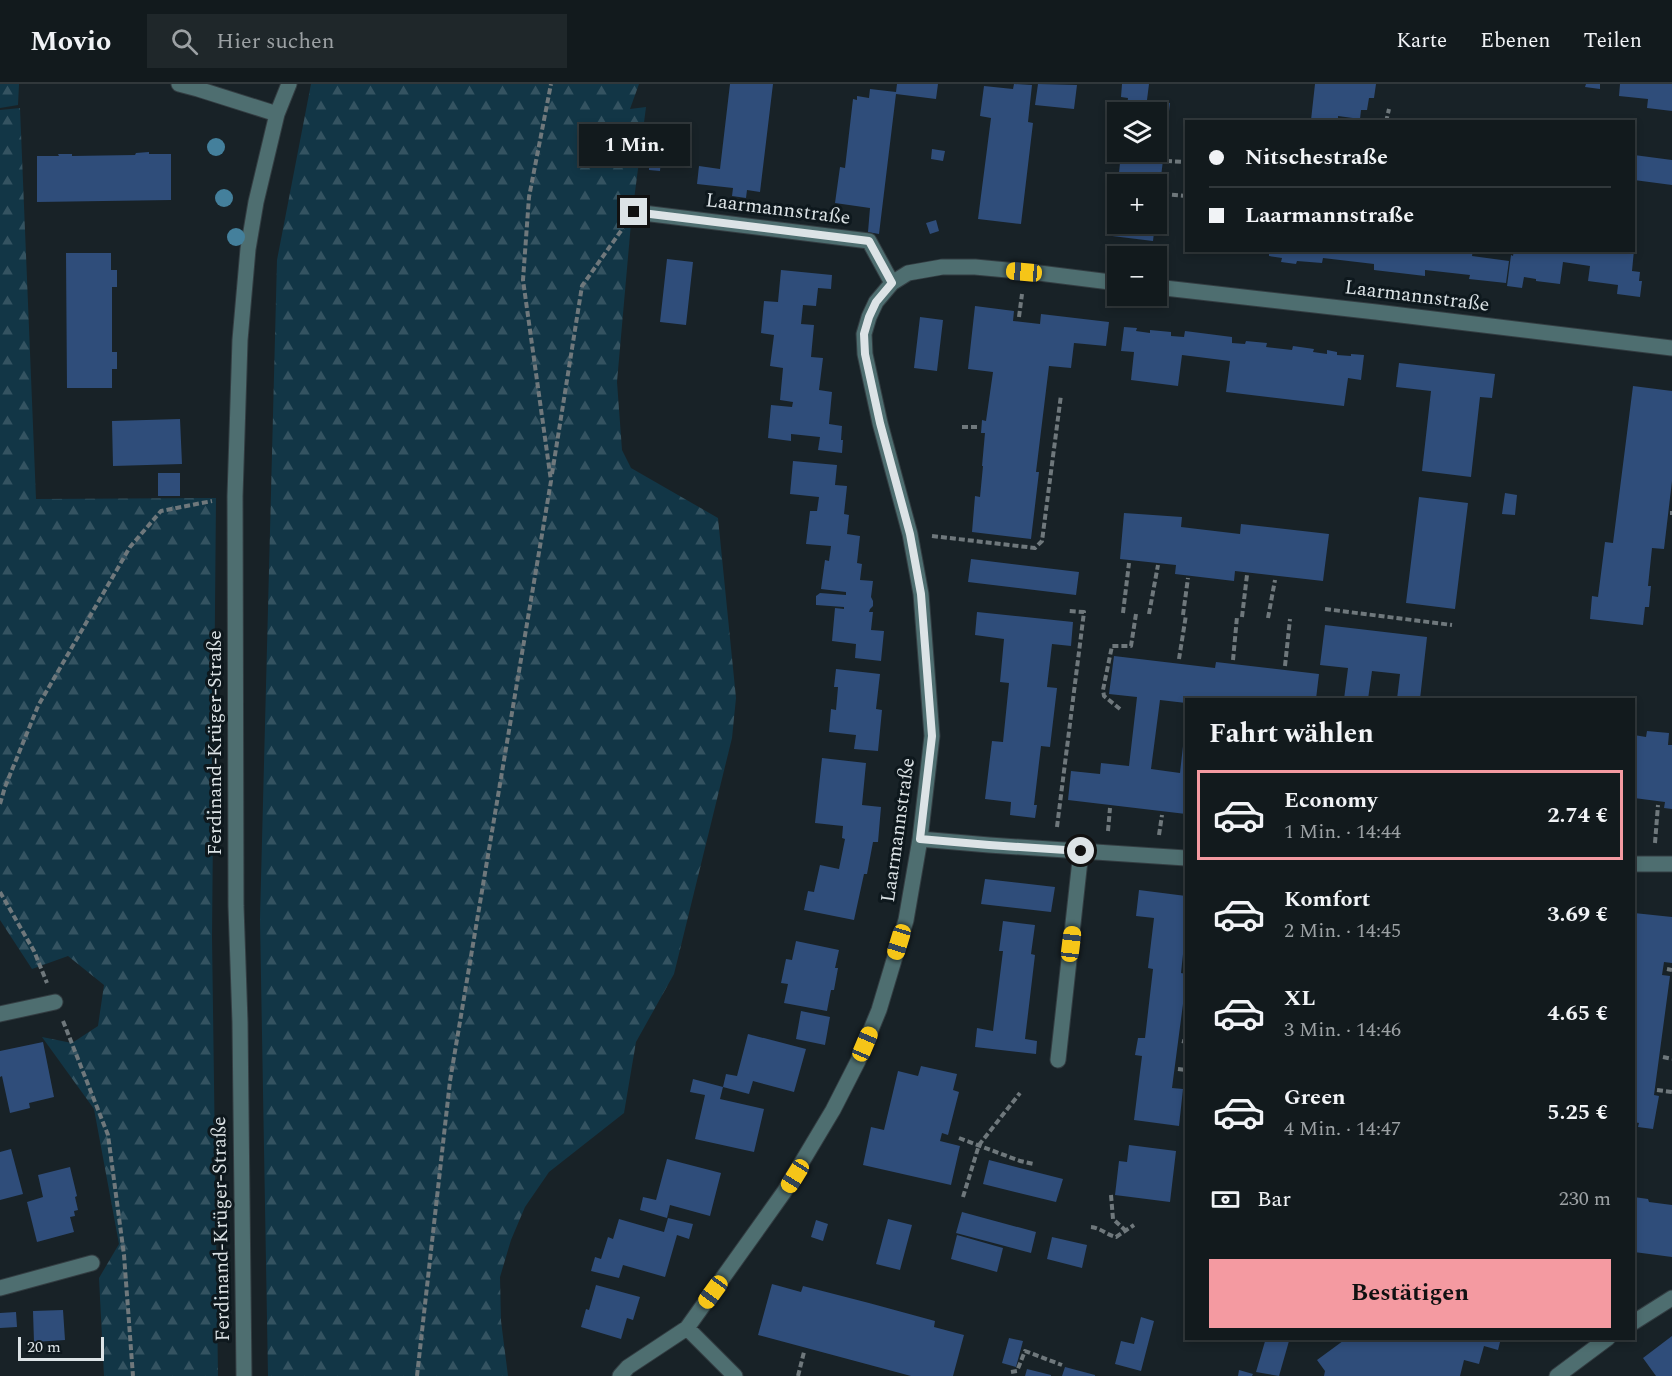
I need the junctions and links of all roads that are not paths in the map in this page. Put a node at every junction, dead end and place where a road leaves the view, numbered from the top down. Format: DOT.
graph roads {
  1 [pos="179,84"];
  2 [pos="290,84"];
  3 [pos="277,114"];
  4 [pos="634,212"];
  5 [pos="1107,282"];
  6 [pos="892,283"];
  7 [pos="1167,288"];
  8 [pos="1672,348"];
  9 [pos="920,839"];
  10 [pos="1081,851"];
  11 [pos="1185,858"];
  12 [pos="1635,864"];
  13 [pos="1672,864"];
  14 [pos="55,1002"];
  15 [pos="0,1014"];
  16 [pos="1058,1060"];
  17 [pos="92,1263"];
  18 [pos="0,1288"];
  19 [pos="1672,1298"];
  20 [pos="1635,1321"];
  21 [pos="687,1328"];
  22 [pos="1605,1340"];
  23 [pos="244,1376"];
  24 [pos="620,1376"];
  25 [pos="735,1376"];
  26 [pos="1557,1376"];
  1 -- 3 [label="street"];
  2 -- 3 [label="street, Ferdinand-Krüger-Straße"];
  3 -- 23 [label="street, Ferdinand-Krüger-Straße"];
  4 -- 6 [label="street, Laarmannstraße"];
  5 -- 6 [label="street, Laarmannstraße"];
  6 -- 9 [label="street, Laarmannstraße"];
  7 -- 8 [label="street, Laarmannstraße"];
  9 -- 10 [label="street"];
  9 -- 21 [label="street, Laarmannstraße"];
  10 -- 11 [label="street"];
  10 -- 16 [label="street"];
  12 -- 13 [label="street"];
  14 -- 15 [label="street"];
  17 -- 18 [label="street"];
  19 -- 20 [label="street"];
  21 -- 24 [label="street, Laarmannstraße"];
  21 -- 25 [label="street"];
  22 -- 26 [label="street"];
}
